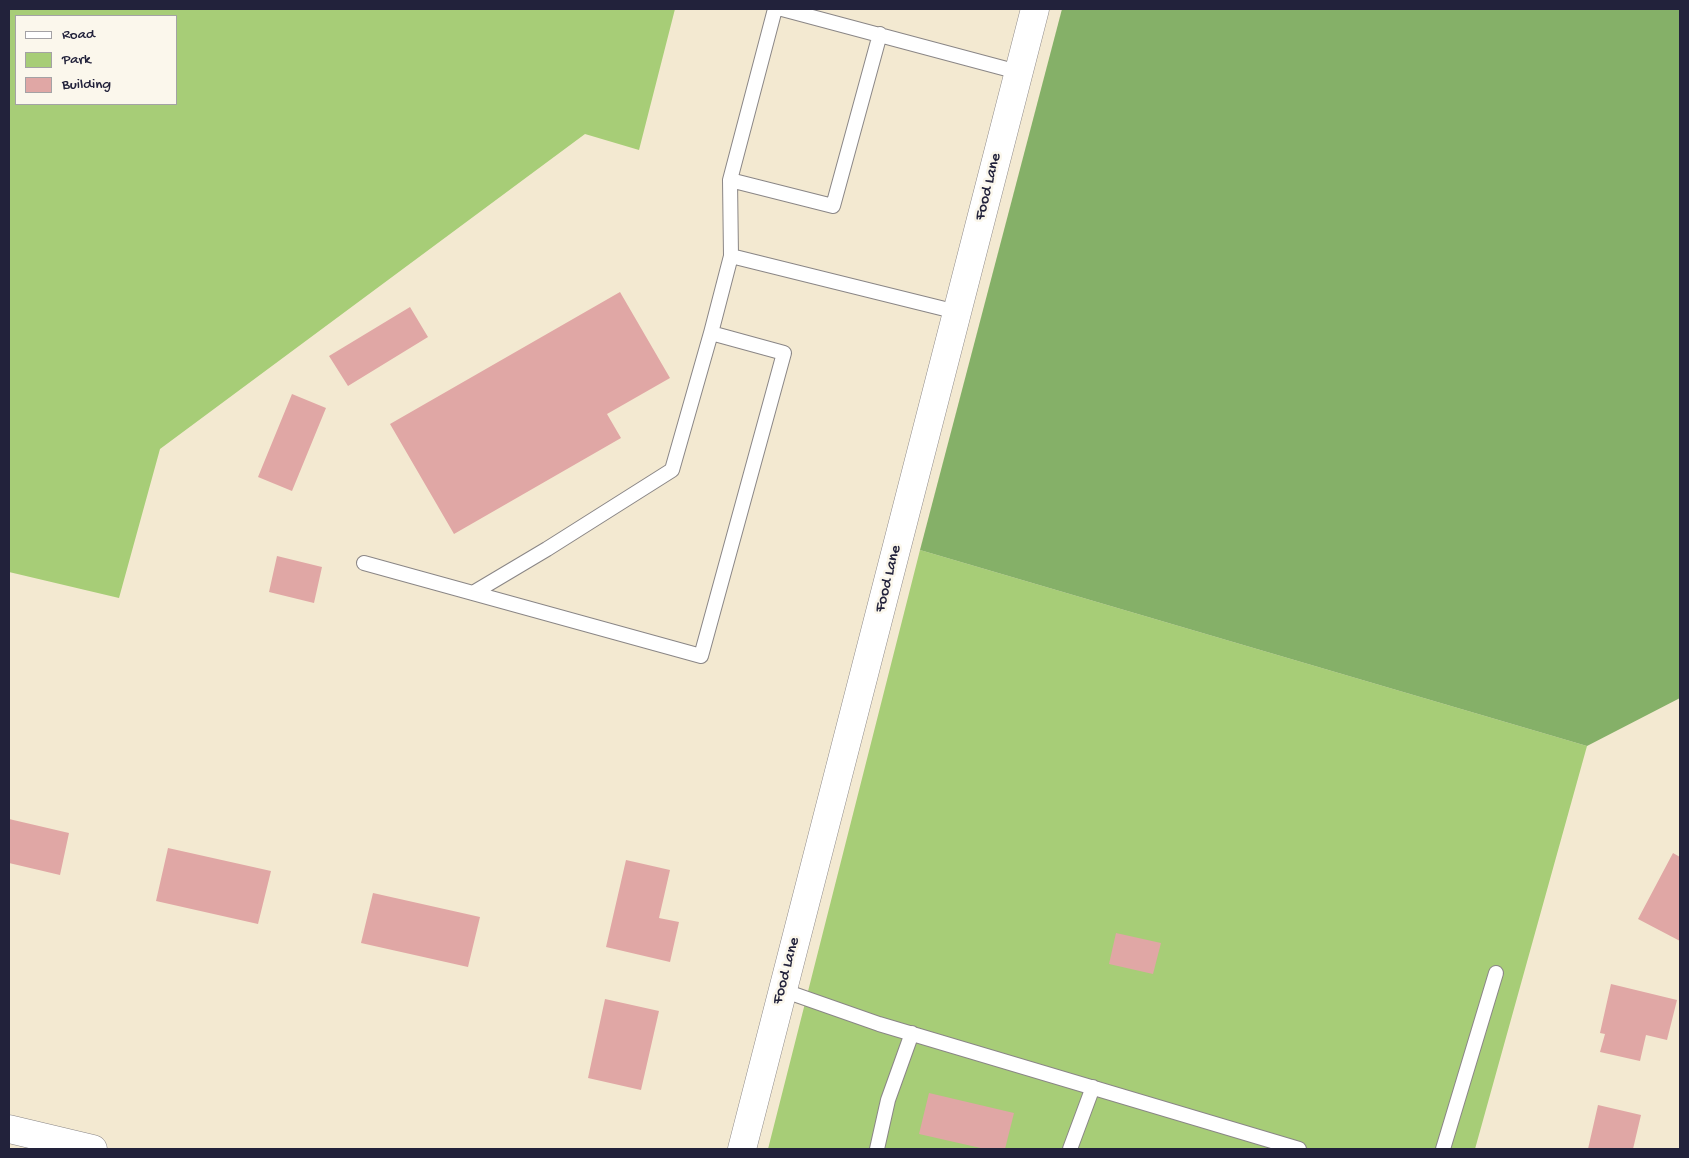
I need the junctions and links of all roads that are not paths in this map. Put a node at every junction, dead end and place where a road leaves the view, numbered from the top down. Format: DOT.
graph roads {
  1 [pos="775,9"];
  2 [pos="782,9"];
  3 [pos="1035,9"];
  4 [pos="880,34"];
  5 [pos="1018,72"];
  6 [pos="730,180"];
  7 [pos="731,256"];
  8 [pos="957,312"];
  9 [pos="711,333"];
  10 [pos="364,563"];
  11 [pos="473,593"];
  12 [pos="1496,972"];
  13 [pos="782,990"];
  14 [pos="912,1033"];
  15 [pos="1093,1087"];
  16 [pos="9,1129"];
  17 [pos="93,1149"];
  18 [pos="742,1149"];
  19 [pos="877,1149"];
  20 [pos="1070,1149"];
  21 [pos="1299,1149"];
  22 [pos="1443,1149"];
  1 -- 6 [label="lane"];
  2 -- 4 [label="lane"];
  3 -- 5 [label="street, Food Lane"];
  4 -- 5 [label="lane"];
  4 -- 6 [label="lane"];
  5 -- 8 [label="street, Food Lane"];
  6 -- 7 [label="lane"];
  7 -- 8 [label="lane"];
  7 -- 9 [label="lane"];
  8 -- 13 [label="street, Food Lane"];
  9 -- 11 [label="lane"];
  9 -- 11 [label="lane"];
  10 -- 11 [label="lane"];
  12 -- 22 [label="lane"];
  13 -- 14 [label="lane"];
  13 -- 18 [label="street, Food Lane"];
  14 -- 15 [label="lane"];
  14 -- 19 [label="lane"];
  15 -- 20 [label="lane"];
  15 -- 21 [label="lane"];
  16 -- 17 [label="street"];
}
